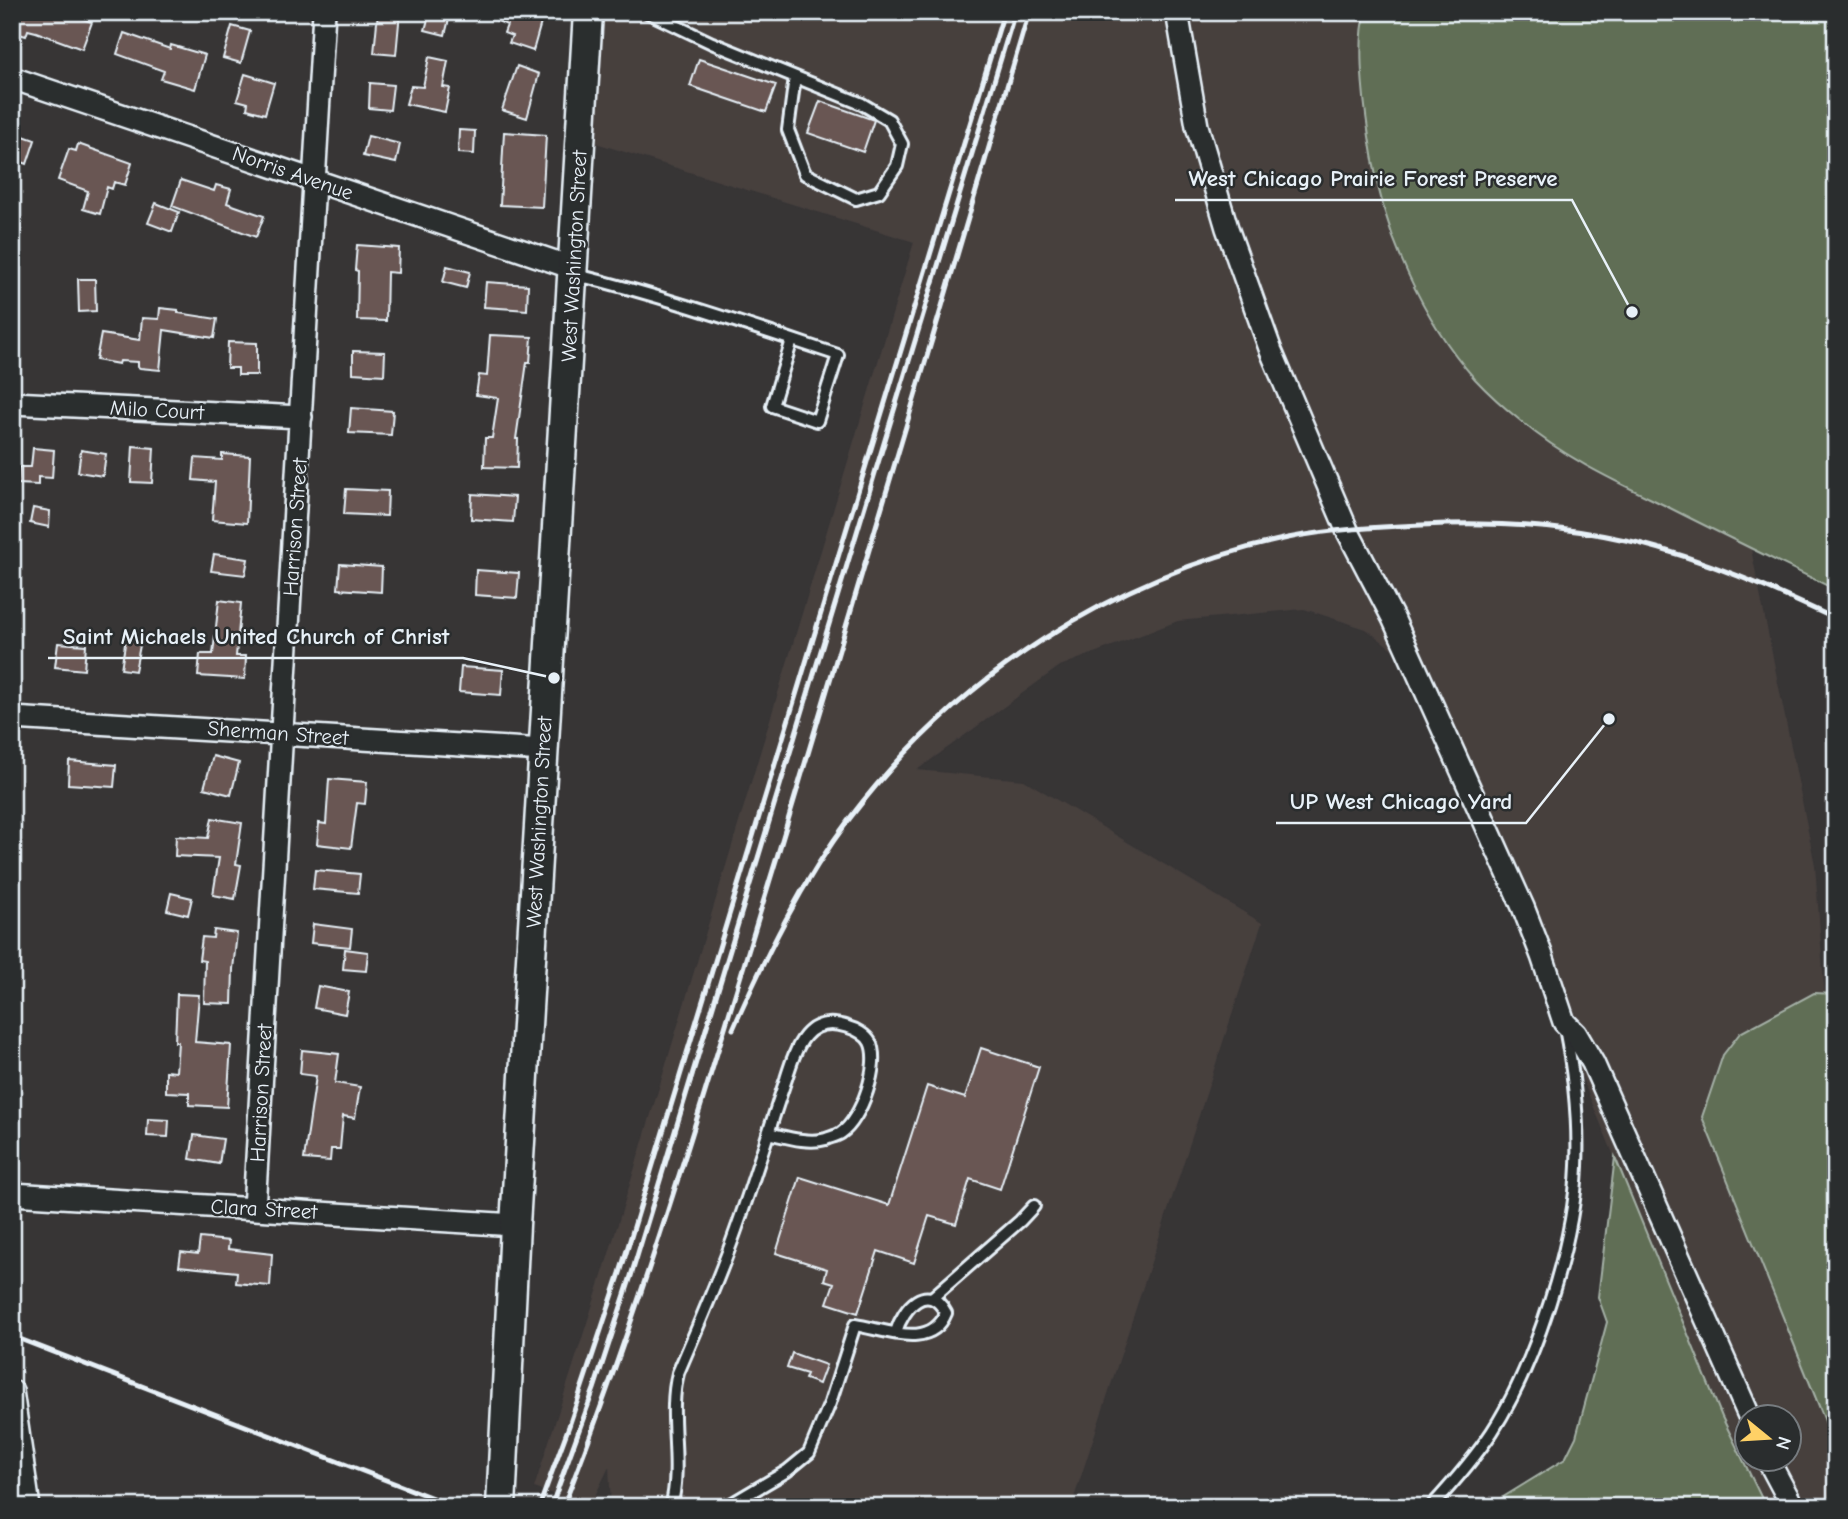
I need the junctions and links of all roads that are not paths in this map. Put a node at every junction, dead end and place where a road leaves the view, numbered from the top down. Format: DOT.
graph roads {
  1 [pos="324,12"];
  2 [pos="588,12"];
  3 [pos="647,12"];
  4 [pos="1177,12"];
  5 [pos="795,77"];
  6 [pos="12,78"];
  7 [pos="315,181"];
  8 [pos="573,271"];
  9 [pos="792,340"];
  10 [pos="12,403"];
  11 [pos="301,417"];
  12 [pos="12,718"];
  13 [pos="282,733"];
  14 [pos="544,750"];
  15 [pos="1564,1022"];
  16 [pos="768,1133"];
  17 [pos="12,1194"];
  18 [pos="1034,1206"];
  19 [pos="254,1209"];
  20 [pos="515,1225"];
  21 [pos="933,1297"];
  22 [pos="896,1332"];
  23 [pos="12,1391"];
  24 [pos="1744,1404"];
  25 [pos="1775,1474"];
  26 [pos="29,1507"];
  27 [pos="501,1507"];
  28 [pos="671,1507"];
  29 [pos="726,1507"];
  30 [pos="1431,1507"];
  31 [pos="1793,1507"];
  1 -- 7 [label="street, Harrison Street"];
  2 -- 8 [label="main road, West Washington Street"];
  3 -- 5 [label="lane"];
  4 -- 15 [label="street"];
  5 -- 5 [label="lane"];
  6 -- 7 [label="street, Norris Avenue"];
  7 -- 8 [label="street, Norris Avenue"];
  7 -- 11 [label="street, Harrison Street"];
  8 -- 9 [label="lane"];
  8 -- 14 [label="main road, West Washington Street"];
  9 -- 9 [label="lane"];
  10 -- 11 [label="street, Milo Court"];
  11 -- 13 [label="street, Harrison Street"];
  12 -- 13 [label="street, Sherman Street"];
  13 -- 14 [label="street, Sherman Street"];
  13 -- 19 [label="street, Harrison Street"];
  14 -- 20 [label="main road, West Washington Street"];
  15 -- 24 [label="street"];
  15 -- 30 [label="lane"];
  16 -- 16 [label="lane"];
  16 -- 28 [label="lane"];
  17 -- 19 [label="street, Clara Street"];
  18 -- 21 [label="lane"];
  19 -- 20 [label="street, Clara Street"];
  20 -- 27 [label="main road, West Washington Street"];
  21 -- 22 [label="lane"];
  21 -- 22 [label="lane"];
  22 -- 29 [label="lane"];
  23 -- 26 [label="street"];
  25 -- 31 [label="street"];
}
